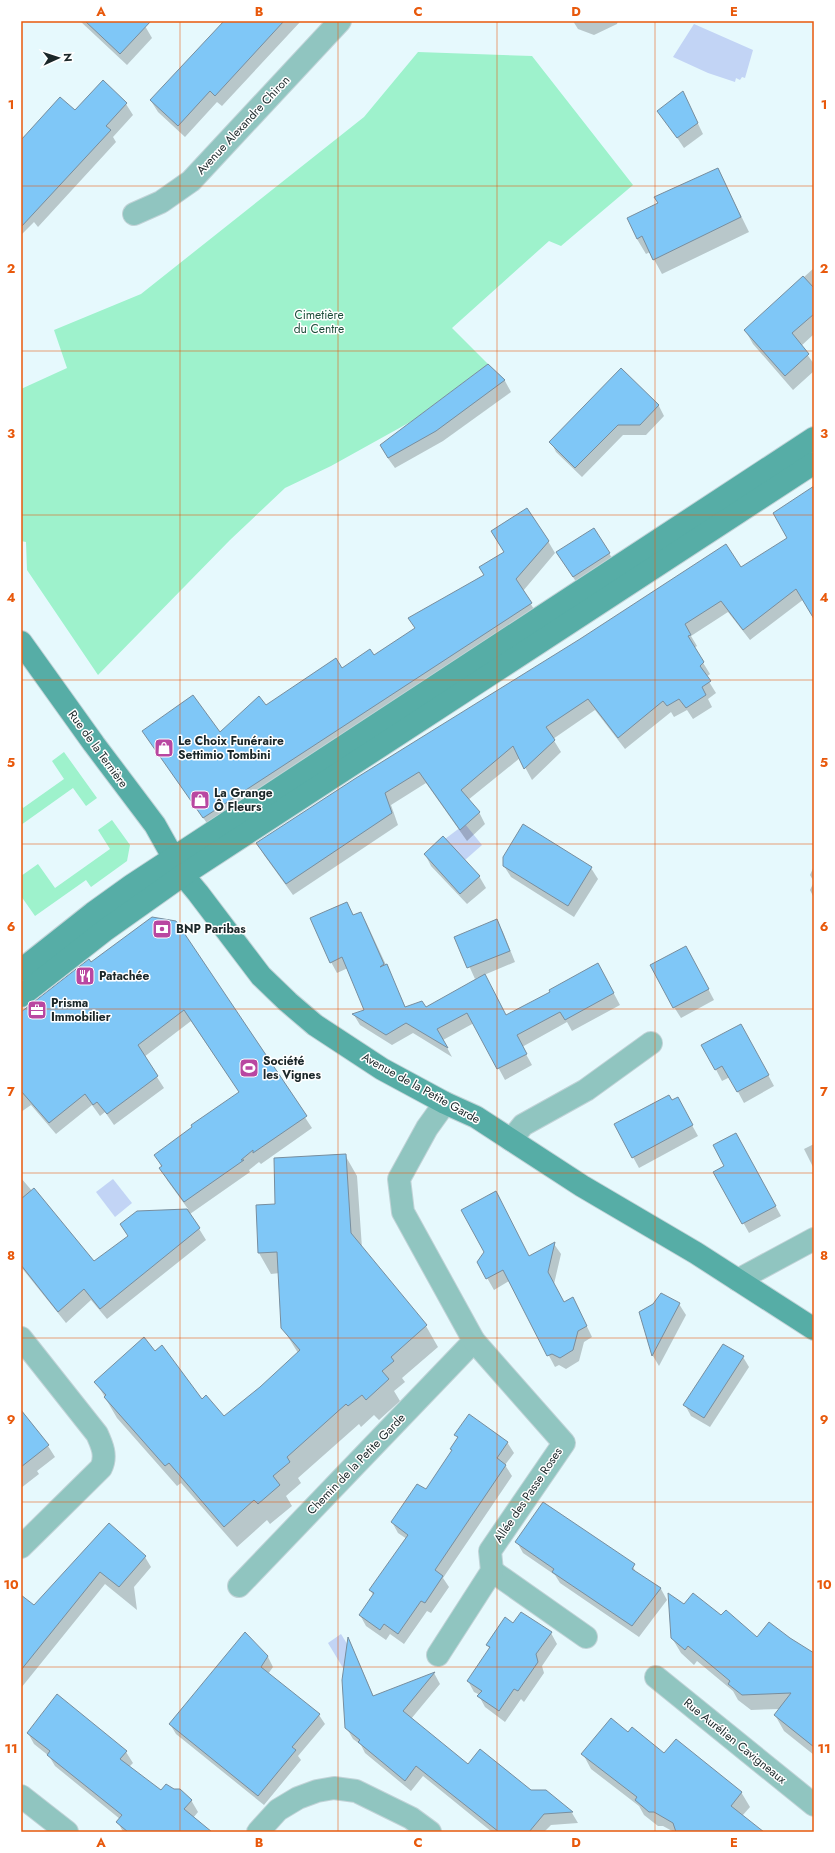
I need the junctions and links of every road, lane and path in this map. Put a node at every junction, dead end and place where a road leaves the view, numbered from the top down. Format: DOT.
graph roads {
  1 [pos="340,21"];
  2 [pos="134,214"];
  3 [pos="814,438"];
  4 [pos="814,463"];
  5 [pos="21,642"];
  6 [pos="178,867"];
  7 [pos="21,970"];
  8 [pos="21,996"];
  9 [pos="651,1043"];
  10 [pos="445,1104"];
  11 [pos="511,1140"];
  12 [pos="814,1239"];
  13 [pos="738,1280"];
  14 [pos="814,1329"];
  15 [pos="21,1338"];
  16 [pos="474,1341"];
  17 [pos="21,1547"];
  18 [pos="492,1571"];
  19 [pos="239,1586"];
  20 [pos="586,1637"];
  21 [pos="438,1655"];
  22 [pos="656,1677"];
  23 [pos="21,1796"];
  24 [pos="814,1805"];
  25 [pos="67,1832"];
  26 [pos="258,1832"];
  27 [pos="430,1832"];
  1 -- 2 [label="street, Avenue Alexandre Chiron"];
  3 -- 6 [label="main road"];
  4 -- 6 [label="main road"];
  5 -- 6 [label="main road, Rue de la Ternière"];
  6 -- 7 [label="main road"];
  6 -- 8 [label="main road"];
  6 -- 10 [label="main road, Avenue de la Petite Garde"];
  9 -- 11 [label="street"];
  10 -- 11 [label="main road, Avenue de la Petite Garde"];
  10 -- 16 [label="street"];
  11 -- 13 [label="main road, Avenue de la Petite Garde"];
  12 -- 13 [label="street"];
  13 -- 14 [label="main road, Avenue de la Petite Garde"];
  15 -- 17 [label="street"];
  16 -- 18 [label="street, Allée des Passe Roses"];
  16 -- 19 [label="street, Chemin de la Petite Garde"];
  18 -- 20 [label="street"];
  18 -- 21 [label="street"];
  22 -- 24 [label="street, Rue Aurélien Cavigneaux"];
  23 -- 25 [label="street"];
  26 -- 27 [label="street"];
}
